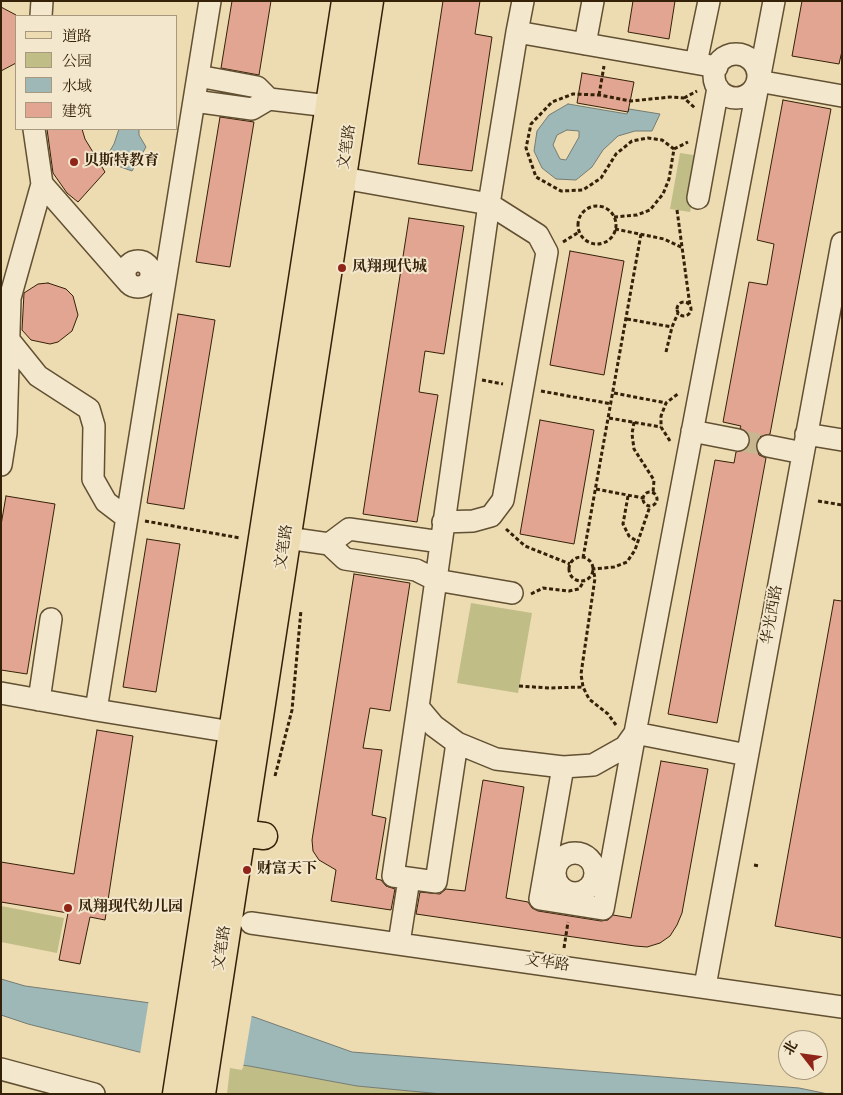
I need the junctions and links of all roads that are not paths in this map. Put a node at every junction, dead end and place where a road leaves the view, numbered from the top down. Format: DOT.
graph roads {
  1 [pos="42,1"];
  2 [pos="210,1"];
  3 [pos="345,1"];
  4 [pos="370,1"];
  5 [pos="522,1"];
  6 [pos="593,1"];
  7 [pos="709,1"];
  8 [pos="774,1"];
  9 [pos="41,15"];
  10 [pos="517,32"];
  11 [pos="585,44"];
  12 [pos="710,73"];
  13 [pos="198,76"];
  14 [pos="758,81"];
  15 [pos="842,96"];
  16 [pos="269,98"];
  17 [pos="194,101"];
  18 [pos="328,106"];
  19 [pos="34,130"];
  20 [pos="343,178"];
  21 [pos="42,184"];
  22 [pos="698,198"];
  23 [pos="489,204"];
  24 [pos="842,243"];
  25 [pos="158,277"];
  26 [pos="9,340"];
  27 [pos="692,431"];
  28 [pos="738,440"];
  29 [pos="842,440"];
  30 [pos="805,443"];
  31 [pos="768,446"];
  32 [pos="1,466"];
  33 [pos="127,518"];
  34 [pos="442,532"];
  35 [pos="287,538"];
  36 [pos="329,544"];
  37 [pos="436,580"];
  38 [pos="521,594"];
  39 [pos="51,619"];
  40 [pos="1,693"];
  41 [pos="38,700"];
  42 [pos="418,707"];
  43 [pos="96,710"];
  44 [pos="232,732"];
  45 [pos="630,740"];
  46 [pos="457,743"];
  47 [pos="747,755"];
  48 [pos="563,768"];
  49 [pos="550,869"];
  50 [pos="409,878"];
  51 [pos="602,878"];
  52 [pos="251,923"];
  53 [pos="399,943"];
  54 [pos="705,986"];
  55 [pos="203,1003"];
  56 [pos="842,1006"];
  57 [pos="194,1062"];
  58 [pos="1,1068"];
  59 [pos="33,1086"];
  60 [pos="94,1094"];
  61 [pos="176,1094"];
  62 [pos="202,1094"];
  1 -- 9 [label="street"];
  2 -- 13 [label="street"];
  3 -- 18 [label="main road, 文笔路"];
  4 -- 20 [label="main road, 文笔路"];
  5 -- 10 [label="street"];
  6 -- 11 [label="street"];
  7 -- 12 [label="street"];
  8 -- 14 [label="street"];
  10 -- 11 [label="street"];
  10 -- 23 [label="street"];
  11 -- 12 [label="street"];
  12 -- 14 [label="street"];
  12 -- 14 [label="street"];
  12 -- 22 [label="street"];
  13 -- 16 [label="street"];
  13 -- 17 [label="street"];
  14 -- 15 [label="street"];
  14 -- 27 [label="street"];
  16 -- 17 [label="street"];
  16 -- 18 [label="street"];
  17 -- 25 [label="street"];
  18 -- 44 [label="main road, 文笔路"];
  19 -- 21 [label="street"];
  20 -- 23 [label="street"];
  20 -- 35 [label="main road, 文笔路"];
  21 -- 25 [label="street"];
  21 -- 26 [label="street"];
  23 -- 34 [label="street"];
  23 -- 34 [label="street"];
  24 -- 30 [label="street, 华光西路"];
  25 -- 33 [label="street"];
  26 -- 32 [label="street"];
  26 -- 33 [label="street"];
  27 -- 28 [label="street"];
  27 -- 45 [label="street"];
  29 -- 30 [label="street"];
  30 -- 31 [label="street"];
  30 -- 47 [label="street, 华光西路"];
  33 -- 43 [label="street"];
  34 -- 36 [label="street"];
  34 -- 37 [label="street"];
  35 -- 36 [label="street"];
  35 -- 55 [label="main road, 文笔路"];
  36 -- 37 [label="street"];
  37 -- 38 [label="street"];
  37 -- 42 [label="street"];
  39 -- 41 [label="street"];
  40 -- 41 [label="street"];
  41 -- 43 [label="street"];
  42 -- 46 [label="street"];
  42 -- 50 [label="street"];
  43 -- 44 [label="street"];
  44 -- 55 [label="main road, 文笔路"];
  45 -- 47 [label="street"];
  45 -- 48 [label="street"];
  45 -- 51 [label="street"];
  46 -- 48 [label="street"];
  46 -- 50 [label="street"];
  47 -- 54 [label="street, 华光西路"];
  48 -- 49 [label="street"];
  49 -- 51 [label="street"];
  49 -- 51 [label="street"];
  50 -- 53 [label="street"];
  52 -- 53 [label="street, 文华路"];
  53 -- 54 [label="street, 文华路"];
  54 -- 56 [label="street, 文华路"];
  55 -- 57 [label="main road, 文笔路"];
  55 -- 57 [label="main road, 文笔路"];
  57 -- 61 [label="main road, 文笔路"];
  57 -- 62 [label="main road, 文笔路"];
  58 -- 59 [label="street"];
  59 -- 60 [label="street"];
}
